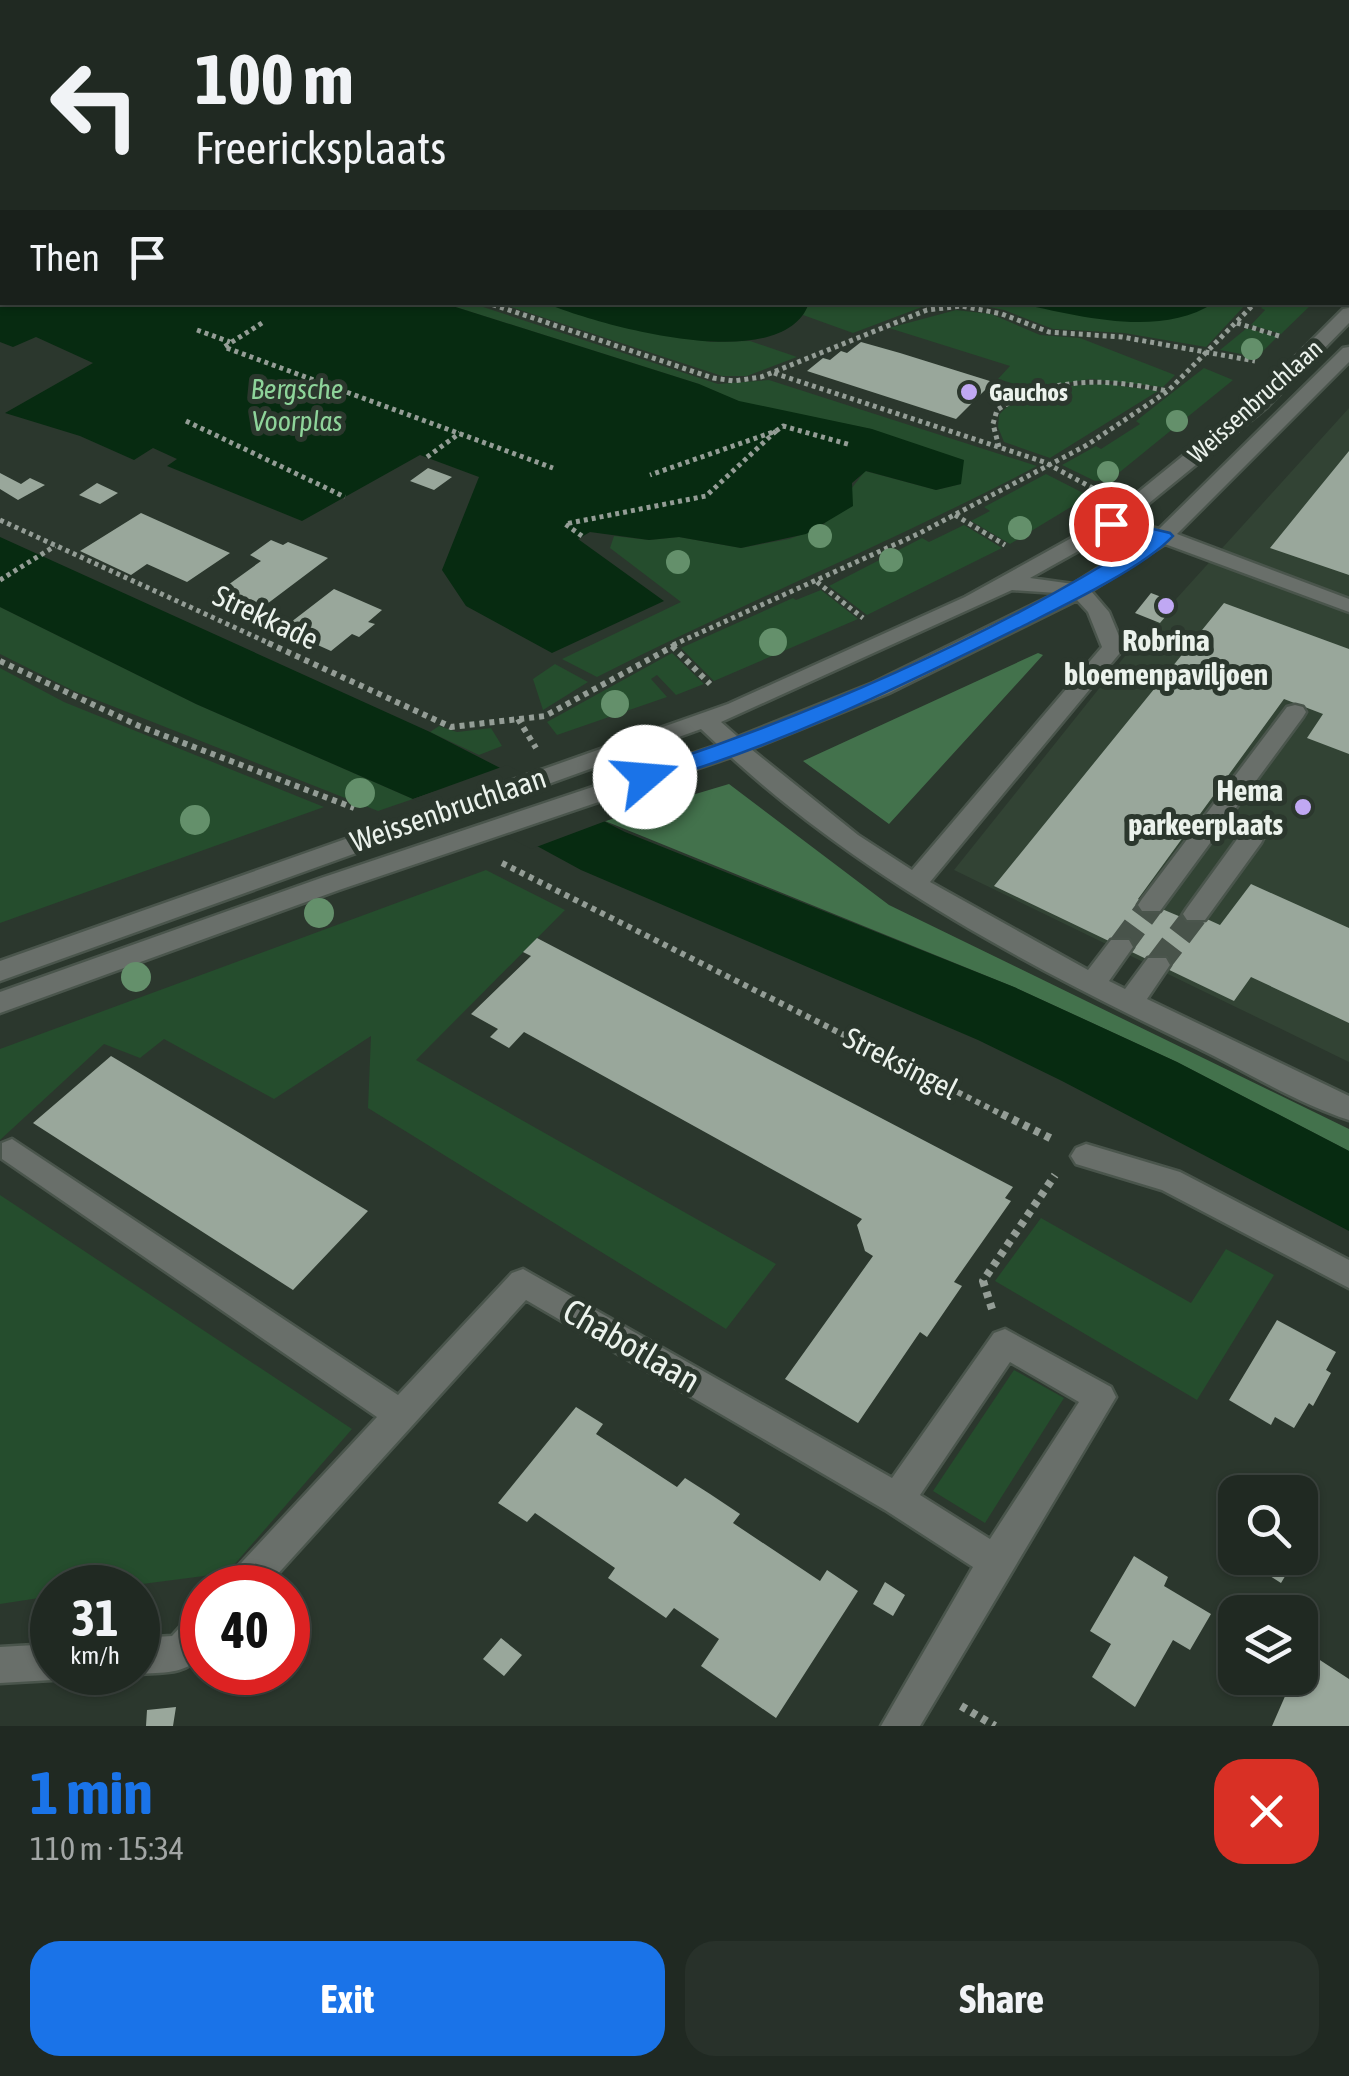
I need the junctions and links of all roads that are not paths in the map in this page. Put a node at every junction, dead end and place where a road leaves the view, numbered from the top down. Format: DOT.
graph roads {
  1 [pos="1349,313"];
  2 [pos="1349,352"];
  3 [pos="1111,524"];
  4 [pos="1163,536"];
  5 [pos="1008,584"];
  6 [pos="1075,592"];
  7 [pos="1349,606"];
  8 [pos="1295,712"];
  9 [pos="705,720"];
  10 [pos="733,748"];
  11 [pos="1252,837"];
  12 [pos="913,885"];
  13 [pos="1151,905"];
  14 [pos="1196,914"];
  15 [pos="1120,947"];
  16 [pos="1157,965"];
  17 [pos="0,970"];
  18 [pos="1094,983"];
  19 [pos="1130,1001"];
  20 [pos="0,1003"];
  21 [pos="1349,1109"];
  22 [pos="12,1151"];
  23 [pos="1079,1153"];
  24 [pos="1349,1274"];
  25 [pos="399,1414"];
  26 [pos="897,1500"];
  27 [pos="996,1562"];
  28 [pos="262,1565"];
  29 [pos="30,1664"];
  30 [pos="0,1666"];
  31 [pos="899,1726"];
  1 -- 3 [label="street, Weissenbruchlaan"];
  2 -- 4 [label="street, Weissenbruchlaan"];
  3 -- 4 [label="street"];
  3 -- 5 [label="street, Weissenbruchlaan"];
  4 -- 6 [label="street, Weissenbruchlaan"];
  4 -- 7 [label="street"];
  5 -- 6 [label="street"];
  5 -- 9 [label="street, Weissenbruchlaan"];
  6 -- 10 [label="street, Weissenbruchlaan"];
  6 -- 12 [label="street"];
  8 -- 13 [label="street"];
  9 -- 10 [label="street"];
  9 -- 17 [label="street, Weissenbruchlaan"];
  10 -- 12 [label="street"];
  10 -- 20 [label="street, Weissenbruchlaan"];
  11 -- 14 [label="street"];
  12 -- 18 [label="street"];
  15 -- 18 [label="street"];
  16 -- 19 [label="street"];
  18 -- 19 [label="street"];
  19 -- 21 [label="street"];
  22 -- 25 [label="street"];
  23 -- 24 [label="street"];
  25 -- 26 [label="street, Chabotlaan"];
  25 -- 28 [label="street, Chabotlaan"];
  26 -- 27 [label="street, Chabotlaan"];
  26 -- 27 [label="street"];
  27 -- 31 [label="street"];
  29 -- 30 [label="street"];
}
